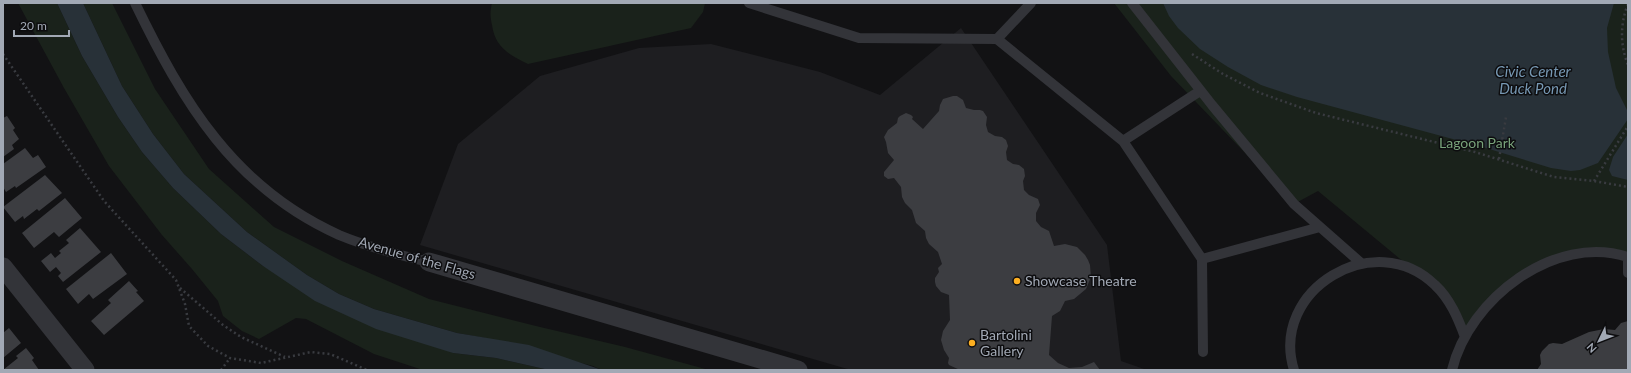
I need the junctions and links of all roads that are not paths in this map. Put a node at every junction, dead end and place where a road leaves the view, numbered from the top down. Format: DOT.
graph roads {
  1 [pos="135,3"];
  2 [pos="749,3"];
  3 [pos="1031,3"];
  4 [pos="1132,3"];
  5 [pos="998,39"];
  6 [pos="1200,90"];
  7 [pos="1123,141"];
  8 [pos="1320,227"];
  9 [pos="1628,258"];
  10 [pos="1202,259"];
  11 [pos="429,262"];
  12 [pos="1361,262"];
  13 [pos="3,267"];
  14 [pos="1628,273"];
  15 [pos="1465,337"];
  16 [pos="1203,352"];
  17 [pos="85,370"];
  18 [pos="798,370"];
  19 [pos="1294,370"];
  20 [pos="1452,370"];
  1 -- 11 [label="lane, Avenue of the Flags"];
  2 -- 5 [label="lane"];
  3 -- 5 [label="lane"];
  4 -- 6 [label="lane"];
  5 -- 7 [label="lane"];
  6 -- 7 [label="lane"];
  6 -- 8 [label="lane"];
  7 -- 10 [label="lane"];
  8 -- 10 [label="lane"];
  8 -- 12 [label="lane"];
  9 -- 14 [label="lane"];
  9 -- 15 [label="lane"];
  10 -- 16 [label="lane"];
  11 -- 18 [label="street, Avenue of the Flags"];
  12 -- 15 [label="lane"];
  12 -- 19 [label="lane"];
  13 -- 17 [label="street"];
  15 -- 20 [label="lane"];
}
